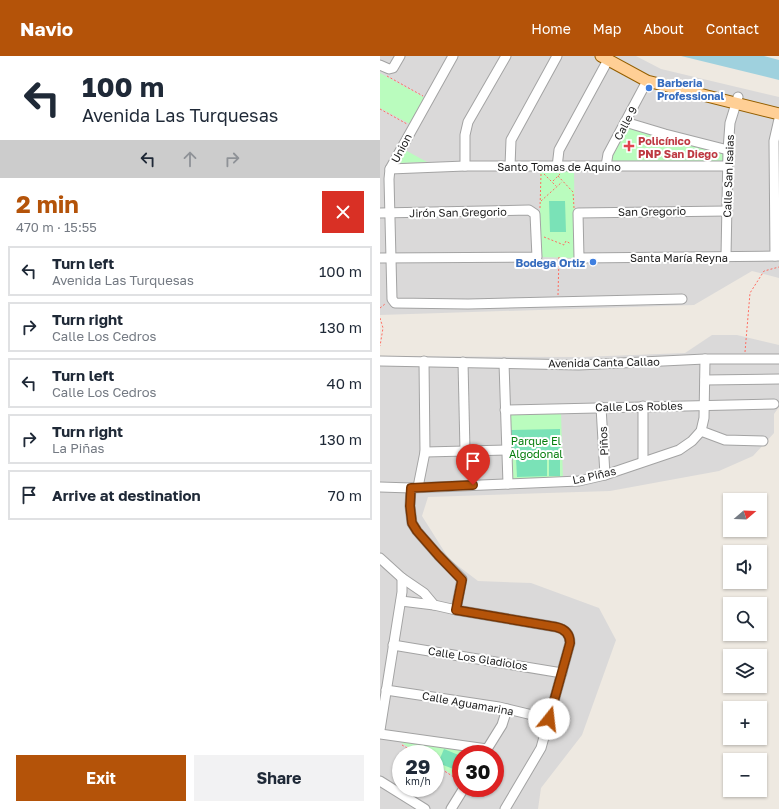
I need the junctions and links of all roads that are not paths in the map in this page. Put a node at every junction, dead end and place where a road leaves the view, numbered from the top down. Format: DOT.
graph roads {
  1 [pos="400,56"];
  2 [pos="453,56"];
  3 [pos="506,56"];
  4 [pos="557,56"];
  5 [pos="607,57"];
  6 [pos="380,65"];
  7 [pos="647,81"];
  8 [pos="737,101"];
  9 [pos="779,108"];
  10 [pos="779,114"];
  11 [pos="779,119"];
  12 [pos="625,122"];
  13 [pos="728,150"];
  14 [pos="465,166"];
  15 [pos="510,166"];
  16 [pos="606,166"];
  17 [pos="727,166"];
  18 [pos="390,169"];
  19 [pos="558,173"];
  20 [pos="726,211"];
  21 [pos="384,213"];
  22 [pos="579,253"];
  23 [pos="726,256"];
  24 [pos="777,256"];
  25 [pos="380,258"];
  26 [pos="390,258"];
  27 [pos="682,299"];
  28 [pos="705,359"];
  29 [pos="779,359"];
  30 [pos="380,361"];
  31 [pos="424,361"];
  32 [pos="463,362"];
  33 [pos="504,362"];
  34 [pos="779,379"];
  35 [pos="705,380"];
  36 [pos="774,404"];
  37 [pos="704,405"];
  38 [pos="644,406"];
  39 [pos="601,407"];
  40 [pos="505,410"];
  41 [pos="701,431"];
  42 [pos="763,441"];
  43 [pos="507,450"];
  44 [pos="465,451"];
  45 [pos="425,452"];
  46 [pos="643,461"];
  47 [pos="605,475"];
  48 [pos="508,484"];
  49 [pos="380,487"];
  50 [pos="415,488"];
  51 [pos="380,558"];
  52 [pos="402,578"];
  53 [pos="401,601"];
  54 [pos="434,605"];
  55 [pos="456,610"];
  56 [pos="393,645"];
  57 [pos="562,673"];
  58 [pos="386,690"];
  59 [pos="382,699"];
  60 [pos="507,709"];
  61 [pos="549,719"];
  62 [pos="380,730"];
  63 [pos="380,734"];
  64 [pos="490,745"];
  65 [pos="452,746"];
  66 [pos="380,781"];
  67 [pos="458,797"];
  68 [pos="425,809"];
  69 [pos="451,809"];
  70 [pos="505,809"];
  1 -- 6 [label="street"];
  2 -- 18 [label="street, Union"];
  3 -- 14 [label="street"];
  4 -- 15 [label="street"];
  5 -- 7 [label="main road"];
  5 -- 8 [label="main road"];
  5 -- 19 [label="street"];
  7 -- 8 [label="main road"];
  7 -- 12 [label="street, Calle 9"];
  8 -- 9 [label="main road"];
  8 -- 10 [label="main road"];
  8 -- 13 [label="street, Calle San Isaias"];
  11 -- 24 [label="street"];
  12 -- 13 [label="street"];
  12 -- 16 [label="street, Calle 9"];
  13 -- 17 [label="street, Calle San Isaias"];
  14 -- 15 [label="street, Santo Tomas de Aquino"];
  14 -- 18 [label="street, Santo Tomas de Aquino"];
  15 -- 19 [label="street, Santo Tomas de Aquino"];
  16 -- 17 [label="street, Santo Tomas de Aquino"];
  16 -- 19 [label="street, Santo Tomas de Aquino"];
  17 -- 20 [label="street, Calle San Isaias"];
  18 -- 21 [label="street, Union"];
  20 -- 22 [label="street, San Gregorio"];
  20 -- 23 [label="street, Calle San Isaias"];
  21 -- 26 [label="street, Union"];
  21 -- 26 [label="street, Jirón San Gregorio"];
  22 -- 23 [label="street, Santa María Reyna"];
  23 -- 24 [label="street, Santa María Reyna"];
  25 -- 26 [label="street"];
  26 -- 27 [label="street, Union"];
  28 -- 29 [label="street, Avenida Canta Callao"];
  28 -- 33 [label="street, Avenida Canta Callao"];
  28 -- 35 [label="street"];
  30 -- 31 [label="street, Avenida Canta Callao"];
  31 -- 32 [label="street, Avenida Canta Callao"];
  31 -- 45 [label="street"];
  32 -- 33 [label="street, Avenida Canta Callao"];
  32 -- 44 [label="street"];
  33 -- 40 [label="street"];
  34 -- 35 [label="street"];
  35 -- 37 [label="street"];
  36 -- 37 [label="street, Calle Los Robles"];
  37 -- 38 [label="street, Calle Los Robles"];
  37 -- 41 [label="street"];
  38 -- 39 [label="street, Calle Los Robles"];
  38 -- 46 [label="street"];
  39 -- 40 [label="street, Calle Los Robles"];
  39 -- 47 [label="street, Piños"];
  40 -- 43 [label="street"];
  41 -- 42 [label="street"];
  41 -- 46 [label="street, La Piñas"];
  43 -- 44 [label="street"];
  43 -- 48 [label="street"];
  44 -- 45 [label="street"];
  45 -- 50 [label="street"];
  46 -- 47 [label="street, La Piñas"];
  47 -- 48 [label="street, La Piñas"];
  48 -- 50 [label="street, La Piñas"];
  49 -- 50 [label="street, La Piñas"];
  50 -- 55 [label="street"];
  51 -- 52 [label="street"];
  52 -- 53 [label="street"];
  52 -- 54 [label="street"];
  53 -- 54 [label="street"];
  53 -- 56 [label="street"];
  54 -- 55 [label="street"];
  55 -- 57 [label="street"];
  56 -- 57 [label="street, Calle Los Gladiolos"];
  56 -- 58 [label="street"];
  57 -- 61 [label="street"];
  58 -- 59 [label="street"];
  58 -- 60 [label="street, Calle Aguamarina"];
  59 -- 62 [label="street"];
  60 -- 61 [label="street, Calle Aguamarina"];
  60 -- 64 [label="street"];
  61 -- 70 [label="street"];
  63 -- 65 [label="street"];
  66 -- 68 [label="street"];
  67 -- 69 [label="street"];
}
